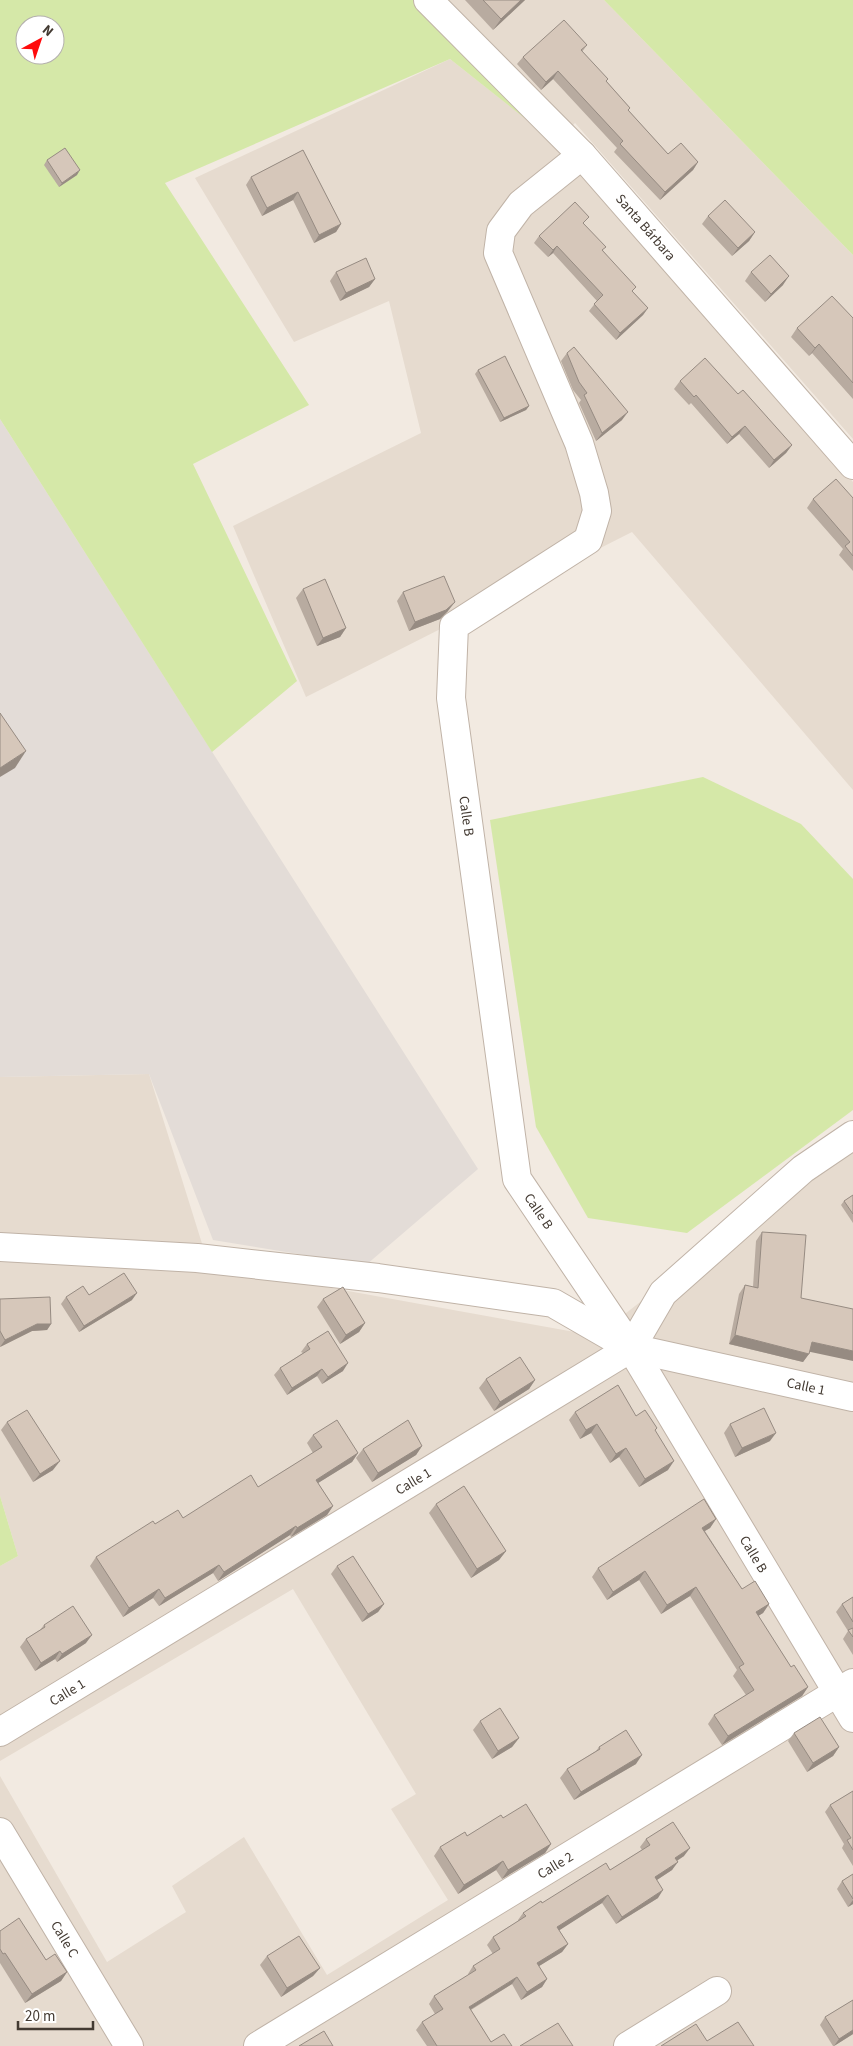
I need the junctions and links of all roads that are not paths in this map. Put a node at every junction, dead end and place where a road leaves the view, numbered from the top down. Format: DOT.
graph roads {
  1 [pos="428,0"];
  2 [pos="582,155"];
  3 [pos="853,465"];
  4 [pos="853,1135"];
  5 [pos="0,1247"];
  6 [pos="630,1348"];
  7 [pos="853,1397"];
  8 [pos="845,1688"];
  9 [pos="853,1718"];
  10 [pos="0,1732"];
  11 [pos="0,1832"];
  12 [pos="717,1991"];
  13 [pos="130,2046"];
  14 [pos="258,2046"];
  15 [pos="628,2046"];
  1 -- 2 [label="street, Santa Bárbara"];
  2 -- 3 [label="street, Santa Bárbara"];
  2 -- 6 [label="street, Calle B"];
  4 -- 6 [label="street"];
  5 -- 6 [label="street"];
  6 -- 7 [label="street, Calle 1"];
  6 -- 8 [label="street, Calle B"];
  6 -- 10 [label="street, Calle 1"];
  8 -- 9 [label="street, Calle B"];
  8 -- 14 [label="street, Calle 2"];
  11 -- 13 [label="street, Calle C"];
  12 -- 15 [label="street"];
}
